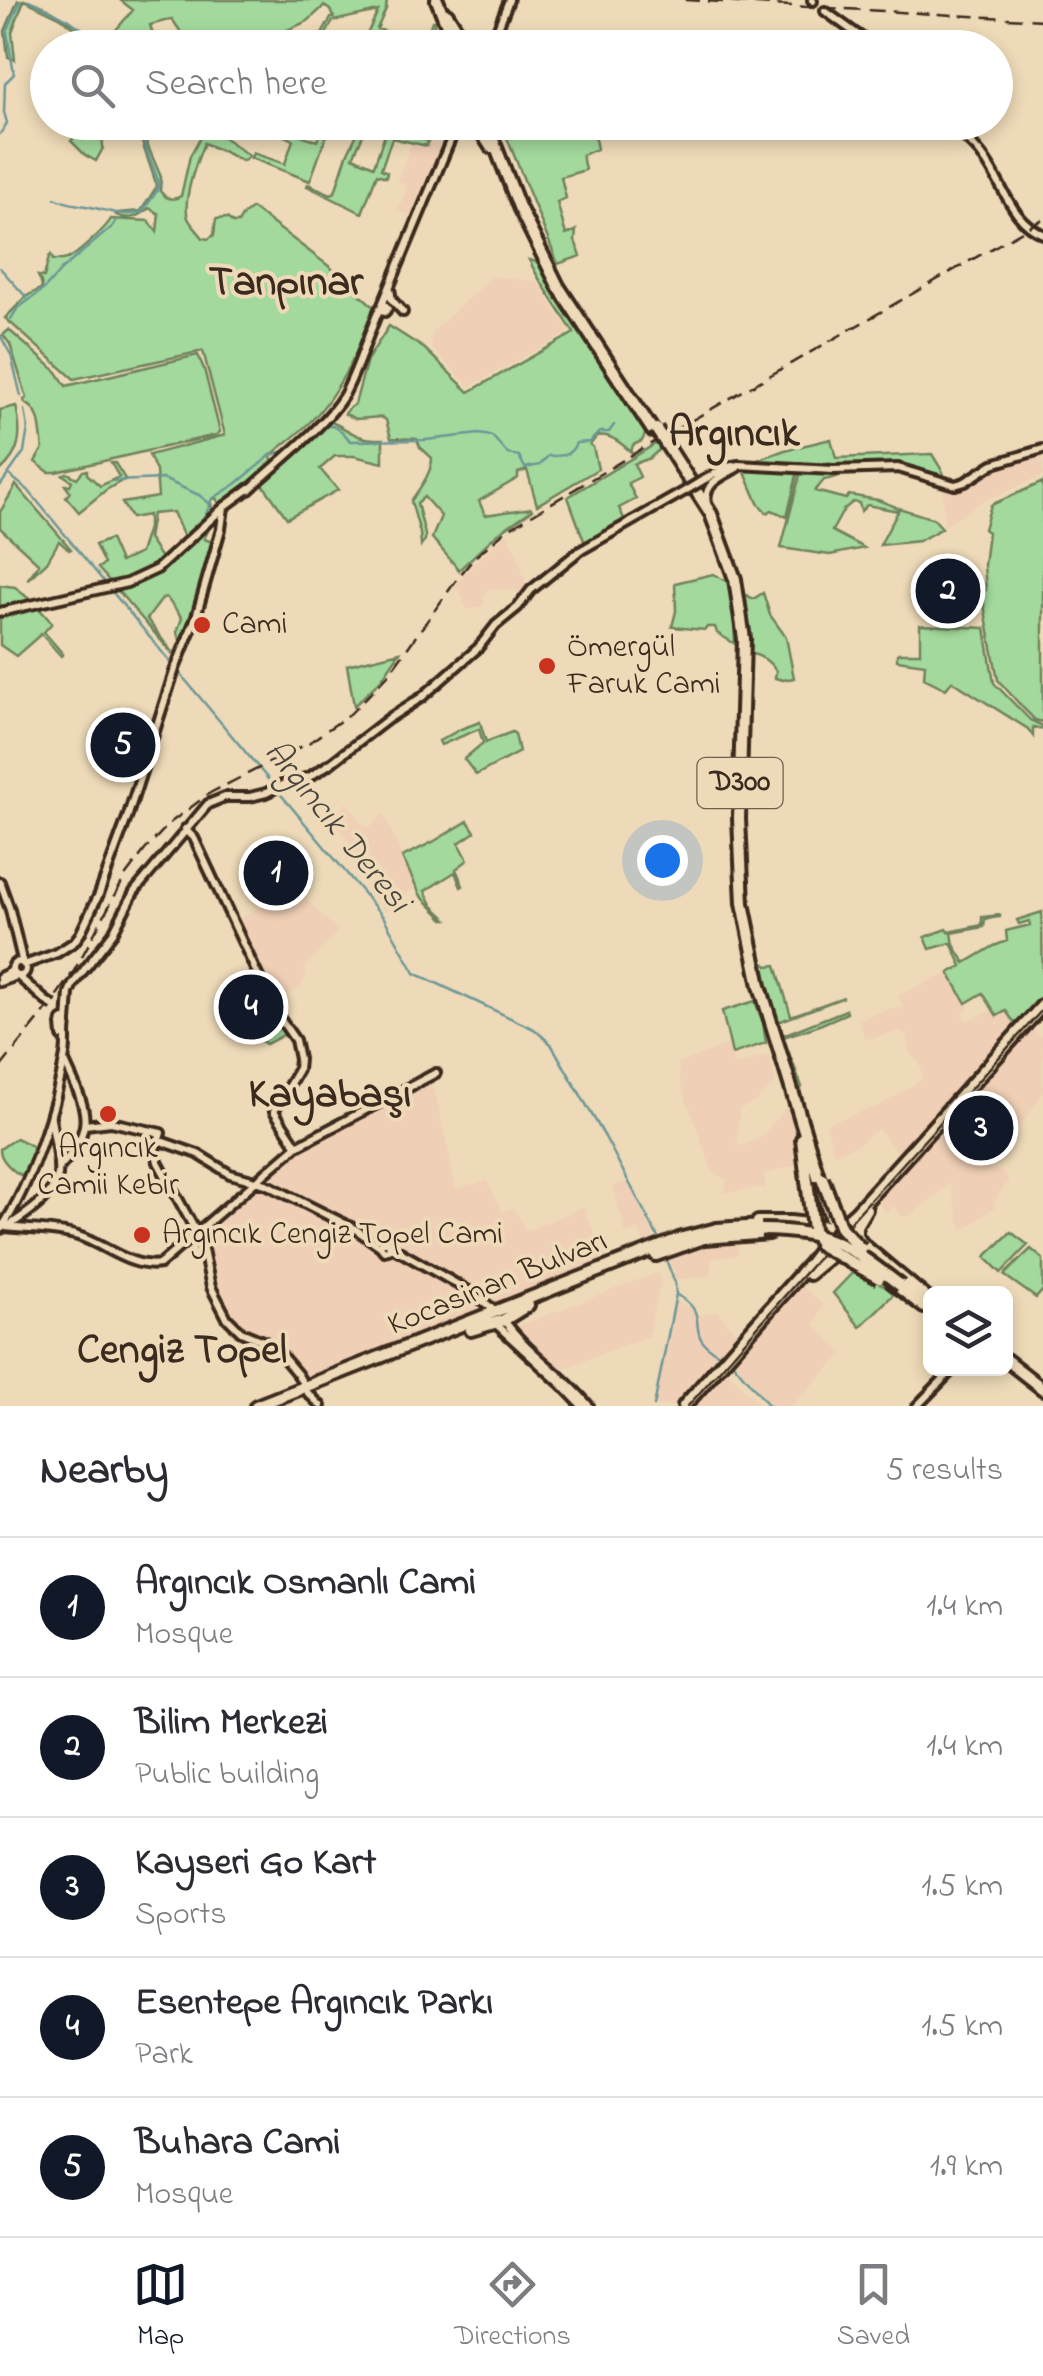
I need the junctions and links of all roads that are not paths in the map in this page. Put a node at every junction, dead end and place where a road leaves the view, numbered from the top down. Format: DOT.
graph roads {
  1 [pos="439,0"];
  2 [pos="509,0"];
  3 [pos="826,11"];
  4 [pos="446,16"];
  5 [pos="450,30"];
  6 [pos="456,30"];
  7 [pos="497,30"];
  8 [pos="852,30"];
  9 [pos="451,140"];
  10 [pos="486,140"];
  11 [pos="496,140"];
  12 [pos="967,140"];
  13 [pos="500,154"];
  14 [pos="1043,234"];
  15 [pos="390,287"];
  16 [pos="403,312"];
  17 [pos="665,444"];
  18 [pos="1043,449"];
  19 [pos="741,465"];
  20 [pos="227,510"];
  21 [pos="711,514"];
  22 [pos="0,614"];
  23 [pos="185,829"];
  24 [pos="0,882"];
  25 [pos="21,966"];
  26 [pos="0,980"];
  27 [pos="1043,1005"];
  28 [pos="1043,1014"];
  29 [pos="62,1018"];
  30 [pos="64,1058"];
  31 [pos="60,1073"];
  32 [pos="436,1073"];
  33 [pos="49,1116"];
  34 [pos="85,1126"];
  35 [pos="801,1133"];
  36 [pos="158,1140"];
  37 [pos="297,1146"];
  38 [pos="812,1154"];
  39 [pos="58,1169"];
  40 [pos="254,1182"];
  41 [pos="865,1206"];
  42 [pos="836,1224"];
  43 [pos="1,1228"];
  44 [pos="761,1228"];
  45 [pos="717,1229"];
  46 [pos="197,1234"];
  47 [pos="798,1235"];
  48 [pos="705,1238"];
  49 [pos="862,1244"];
  50 [pos="821,1245"];
  51 [pos="385,1246"];
  52 [pos="837,1252"];
  53 [pos="653,1253"];
  54 [pos="869,1256"];
  55 [pos="814,1259"];
  56 [pos="923,1300"];
  57 [pos="923,1301"];
  58 [pos="923,1302"];
  59 [pos="923,1302"];
  60 [pos="923,1303"];
  61 [pos="515,1309"];
  62 [pos="494,1322"];
  63 [pos="1013,1368"];
  64 [pos="944,1376"];
  65 [pos="944,1376"];
  66 [pos="306,1389"];
  67 [pos="1043,1392"];
  68 [pos="922,1403"];
  69 [pos="256,1406"];
  70 [pos="270,1406"];
  71 [pos="321,1406"];
  72 [pos="585,1406"];
  73 [pos="684,1406"];
  74 [pos="692,1406"];
  1 -- 4 [label="highway"];
  2 -- 7 [label="street"];
  3 -- 8 [label="street"];
  4 -- 5 [label="highway"];
  4 -- 6 [label="highway"];
  9 -- 15 [label="street"];
  10 -- 13 [label="highway"];
  11 -- 13 [label="highway, D300"];
  12 -- 14 [label="street"];
  13 -- 17 [label="highway, D300, bridge"];
  15 -- 16 [label="street"];
  15 -- 20 [label="street"];
  17 -- 21 [label="highway, D300"];
  17 -- 35 [label="highway, D300"];
  18 -- 19 [label="street"];
  19 -- 21 [label="street"];
  19 -- 23 [label="street, bridge"];
  20 -- 22 [label="street"];
  20 -- 25 [label="street"];
  21 -- 38 [label="highway, D300"];
  23 -- 29 [label="street"];
  23 -- 37 [label="street"];
  24 -- 25 [label="street"];
  25 -- 26 [label="street"];
  25 -- 29 [label="street, bridge"];
  27 -- 41 [label="highway"];
  28 -- 41 [label="highway"];
  29 -- 30 [label="street"];
  30 -- 31 [label="street"];
  30 -- 34 [label="street"];
  31 -- 33 [label="street"];
  31 -- 43 [label="street"];
  32 -- 37 [label="street"];
  33 -- 39 [label="street"];
  33 -- 43 [label="street"];
  34 -- 36 [label="street"];
  34 -- 39 [label="street"];
  35 -- 42 [label="highway, D300"];
  35 -- 60 [label="highway, D300, bridge"];
  36 -- 40 [label="street"];
  36 -- 46 [label="street"];
  37 -- 40 [label="street"];
  38 -- 42 [label="highway, D300"];
  38 -- 54 [label="highway, D300, bridge"];
  39 -- 43 [label="street"];
  40 -- 46 [label="street"];
  40 -- 51 [label="street"];
  41 -- 42 [label="highway"];
  41 -- 42 [label="highway"];
  41 -- 49 [label="highway"];
  42 -- 45 [label="highway"];
  42 -- 49 [label="highway"];
  42 -- 50 [label="highway"];
  42 -- 52 [label="highway"];
  43 -- 46 [label="street"];
  44 -- 45 [label="highway, Kocasinan Bulvarı"];
  44 -- 48 [label="highway"];
  44 -- 54 [label="highway, bridge"];
  44 -- 59 [label="highway, bridge"];
  45 -- 53 [label="highway, Kocasinan Bulvarı"];
  46 -- 66 [label="street"];
  47 -- 48 [label="highway"];
  47 -- 50 [label="highway"];
  47 -- 55 [label="highway"];
  48 -- 53 [label="highway, Kocasinan Bulvarı"];
  49 -- 56 [label="highway"];
  50 -- 52 [label="highway"];
  50 -- 55 [label="highway"];
  51 -- 62 [label="street"];
  51 -- 62 [label="street"];
  52 -- 58 [label="highway"];
  52 -- 74 [label="highway"];
  53 -- 61 [label="highway, Kocasinan Bulvarı"];
  54 -- 57 [label="highway, D300"];
  55 -- 73 [label="highway"];
  61 -- 62 [label="highway, Kocasinan Bulvarı"];
  61 -- 62 [label="street"];
  62 -- 66 [label="highway, Kocasinan Bulvarı"];
  62 -- 72 [label="street"];
  63 -- 67 [label="highway"];
  64 -- 68 [label="street"];
  65 -- 68 [label="street"];
  66 -- 69 [label="highway, Kocasinan Bulvarı"];
  66 -- 70 [label="highway, Kocasinan Bulvarı"];
  66 -- 71 [label="street"];
}
